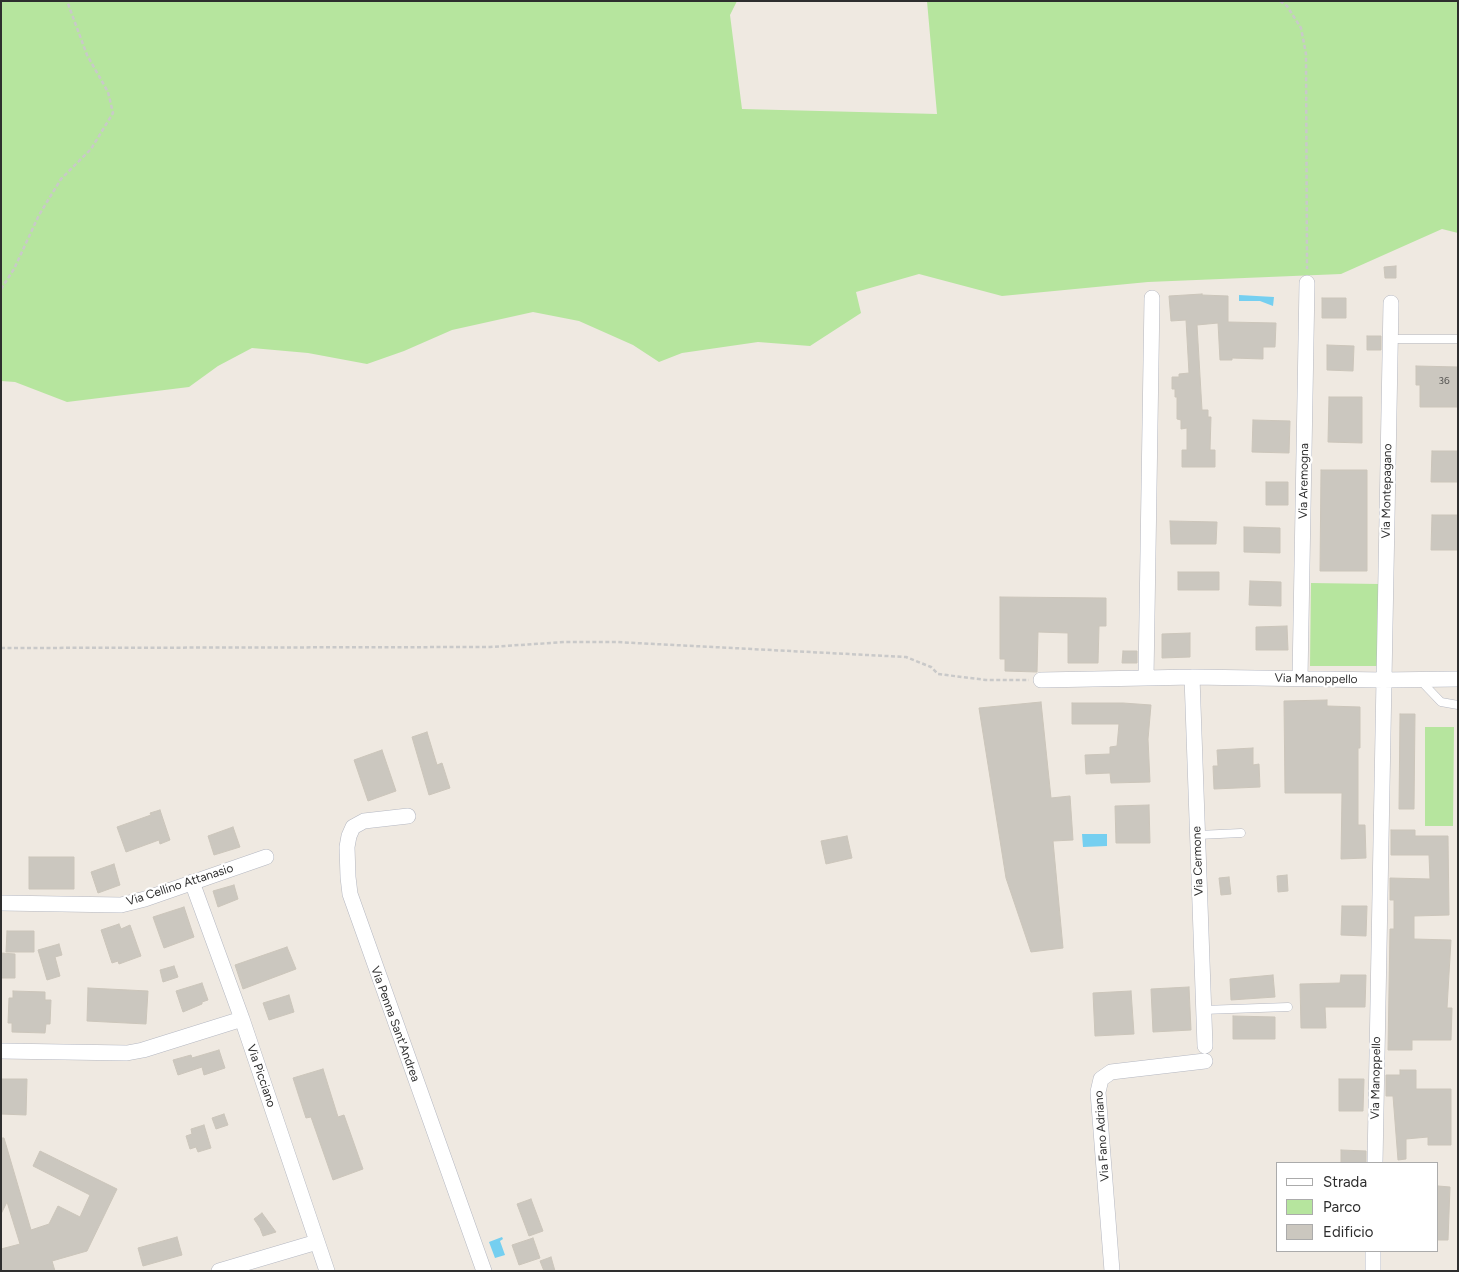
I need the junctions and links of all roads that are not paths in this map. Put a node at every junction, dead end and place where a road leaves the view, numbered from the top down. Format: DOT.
graph roads {
  1 [pos="1307,283"];
  2 [pos="1152,298"];
  3 [pos="1391,303"];
  4 [pos="1391,339"];
  5 [pos="1458,339"];
  6 [pos="1192,676"];
  7 [pos="1146,678"];
  8 [pos="1300,678"];
  9 [pos="1458,679"];
  10 [pos="1041,680"];
  11 [pos="1383,680"];
  12 [pos="1420,680"];
  13 [pos="1458,705"];
  14 [pos="408,816"];
  15 [pos="1241,833"];
  16 [pos="1198,835"];
  17 [pos="266,857"];
  18 [pos="192,882"];
  19 [pos="1,903"];
  20 [pos="1288,1007"];
  21 [pos="1204,1010"];
  22 [pos="242,1019"];
  23 [pos="1,1050"];
  24 [pos="1205,1054"];
  25 [pos="1375,1162"];
  26 [pos="317,1242"];
  27 [pos="1373,1252"];
  28 [pos="220,1271"];
  29 [pos="327,1271"];
  30 [pos="484,1271"];
  31 [pos="1112,1271"];
  32 [pos="1373,1271"];
  1 -- 8 [label="street, Via Aremogna"];
  2 -- 7 [label="street"];
  3 -- 4 [label="street, Via Montepagano"];
  4 -- 5 [label="lane"];
  4 -- 11 [label="street, Via Montepagano"];
  6 -- 7 [label="street, Via Manoppello"];
  6 -- 8 [label="street, Via Manoppello"];
  6 -- 16 [label="street, Via Cermone"];
  7 -- 10 [label="street, Via Manoppello"];
  8 -- 11 [label="street, Via Manoppello"];
  9 -- 12 [label="street"];
  11 -- 12 [label="street"];
  11 -- 25 [label="street, Via Manoppello"];
  12 -- 13 [label="lane"];
  14 -- 30 [label="street, Via Penna Sant'Andrea"];
  15 -- 16 [label="lane"];
  16 -- 21 [label="street, Via Cermone"];
  17 -- 18 [label="street, Via Cellino Attanasio"];
  18 -- 19 [label="street, Via Cellino Attanasio"];
  18 -- 22 [label="street, Via Picciano"];
  20 -- 21 [label="lane"];
  21 -- 24 [label="street, Via Cermone"];
  22 -- 23 [label="street"];
  22 -- 26 [label="street, Via Picciano"];
  24 -- 31 [label="street, Via Fano Adriano"];
  26 -- 28 [label="street"];
  26 -- 29 [label="street, Via Picciano"];
  27 -- 32 [label="street"];
}
